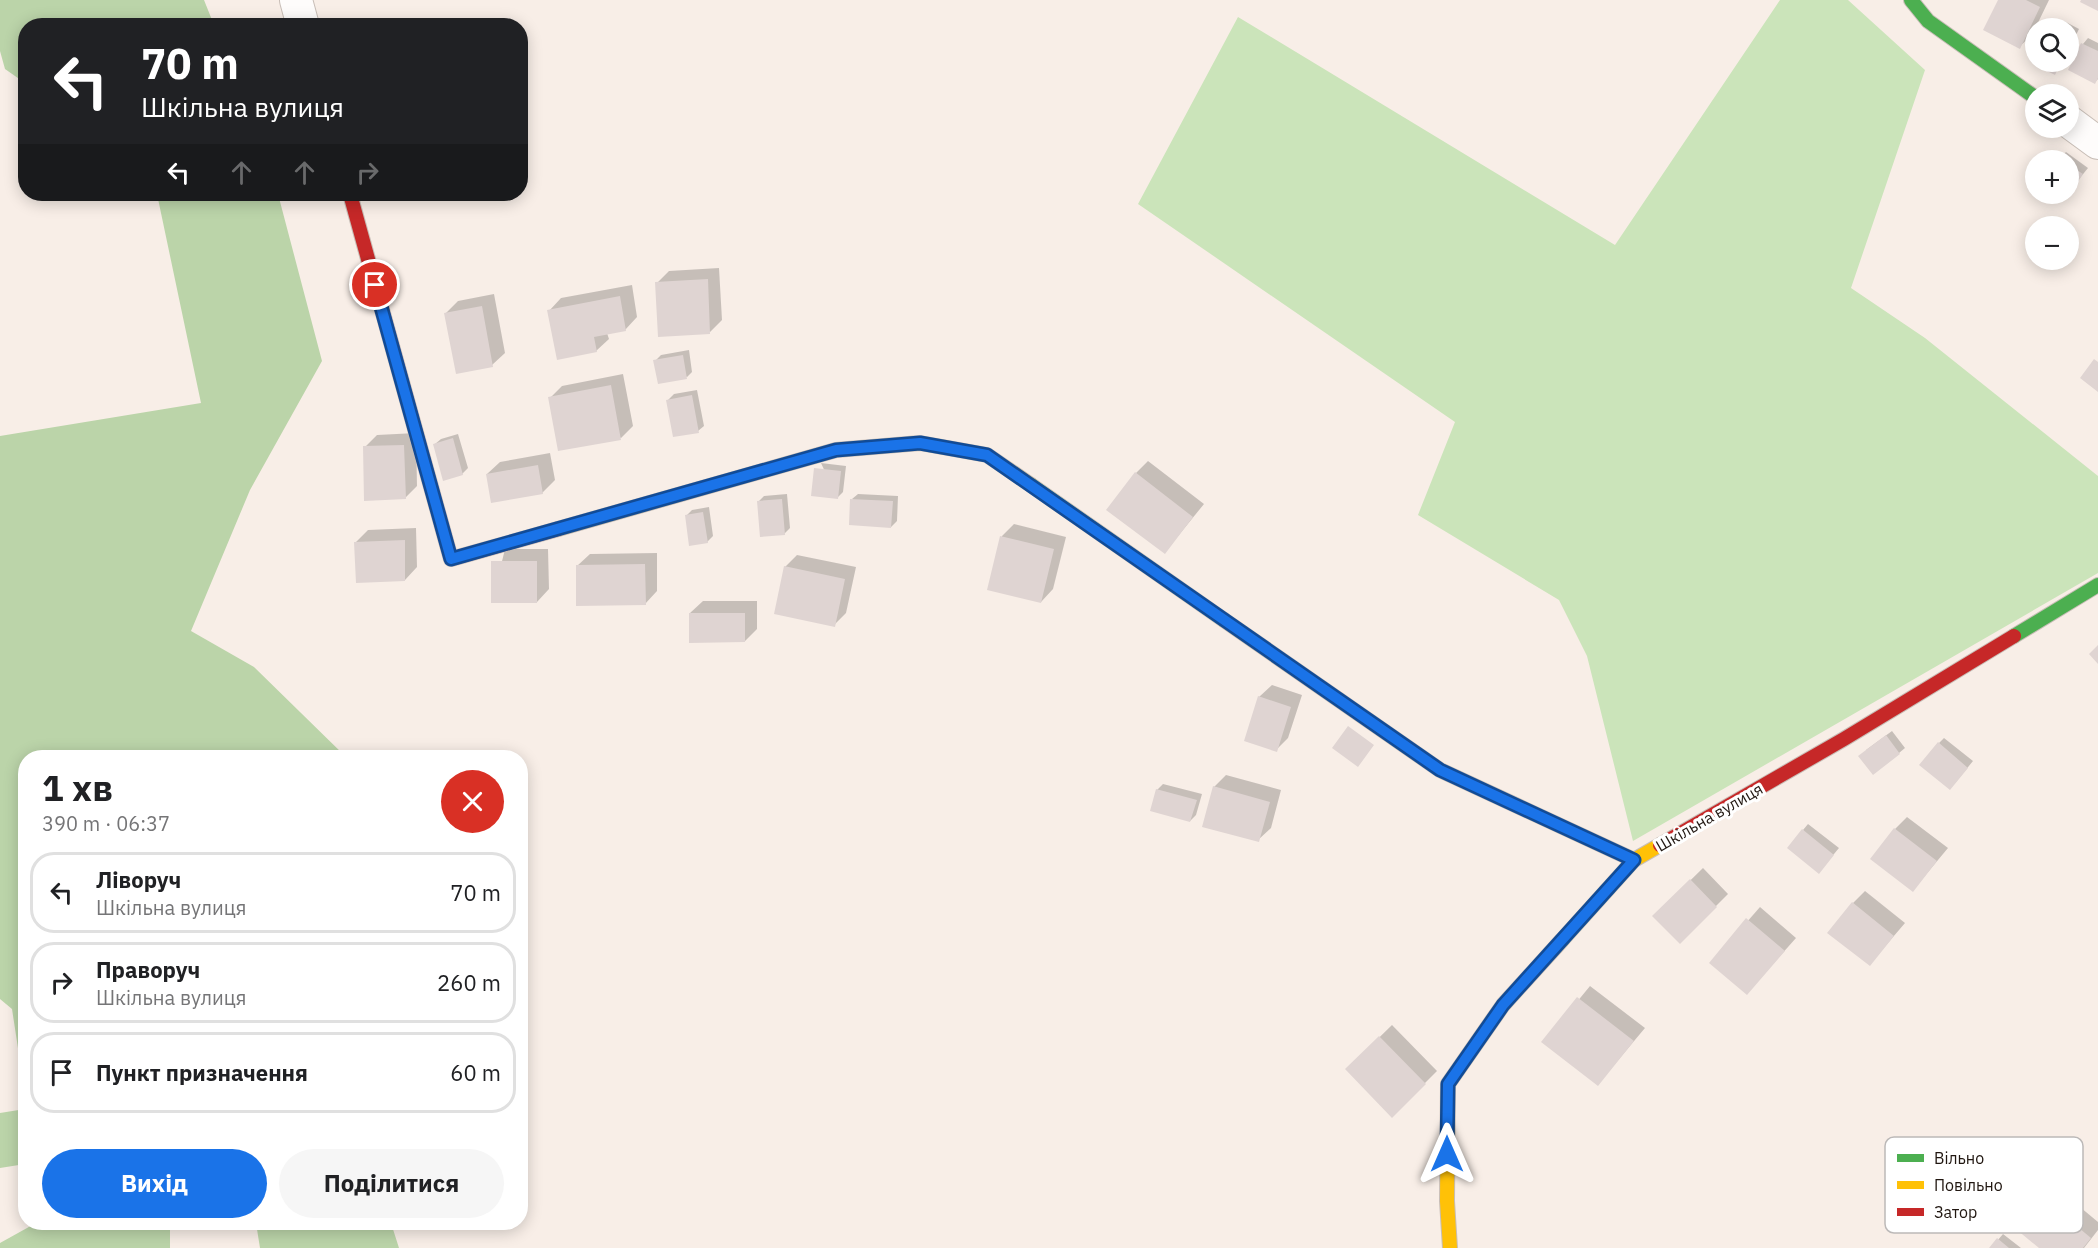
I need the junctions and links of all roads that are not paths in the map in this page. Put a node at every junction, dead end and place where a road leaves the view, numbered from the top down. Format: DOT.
graph roads {
  1 [pos="296,0"];
  2 [pos="1911,0"];
  3 [pos="301,18"];
  4 [pos="2025,90"];
  5 [pos="2079,129"];
  6 [pos="2098,142"];
  7 [pos="352,201"];
  8 [pos="2098,585"];
  9 [pos="1634,860"];
  10 [pos="1450,1248"];
  1 -- 3 [label="street"];
  2 -- 4 [label="street"];
  5 -- 6 [label="street"];
  7 -- 9 [label="street"];
  8 -- 9 [label="street, Шкільна вулиця"];
  9 -- 10 [label="street, Шкільна вулиця"];
}
